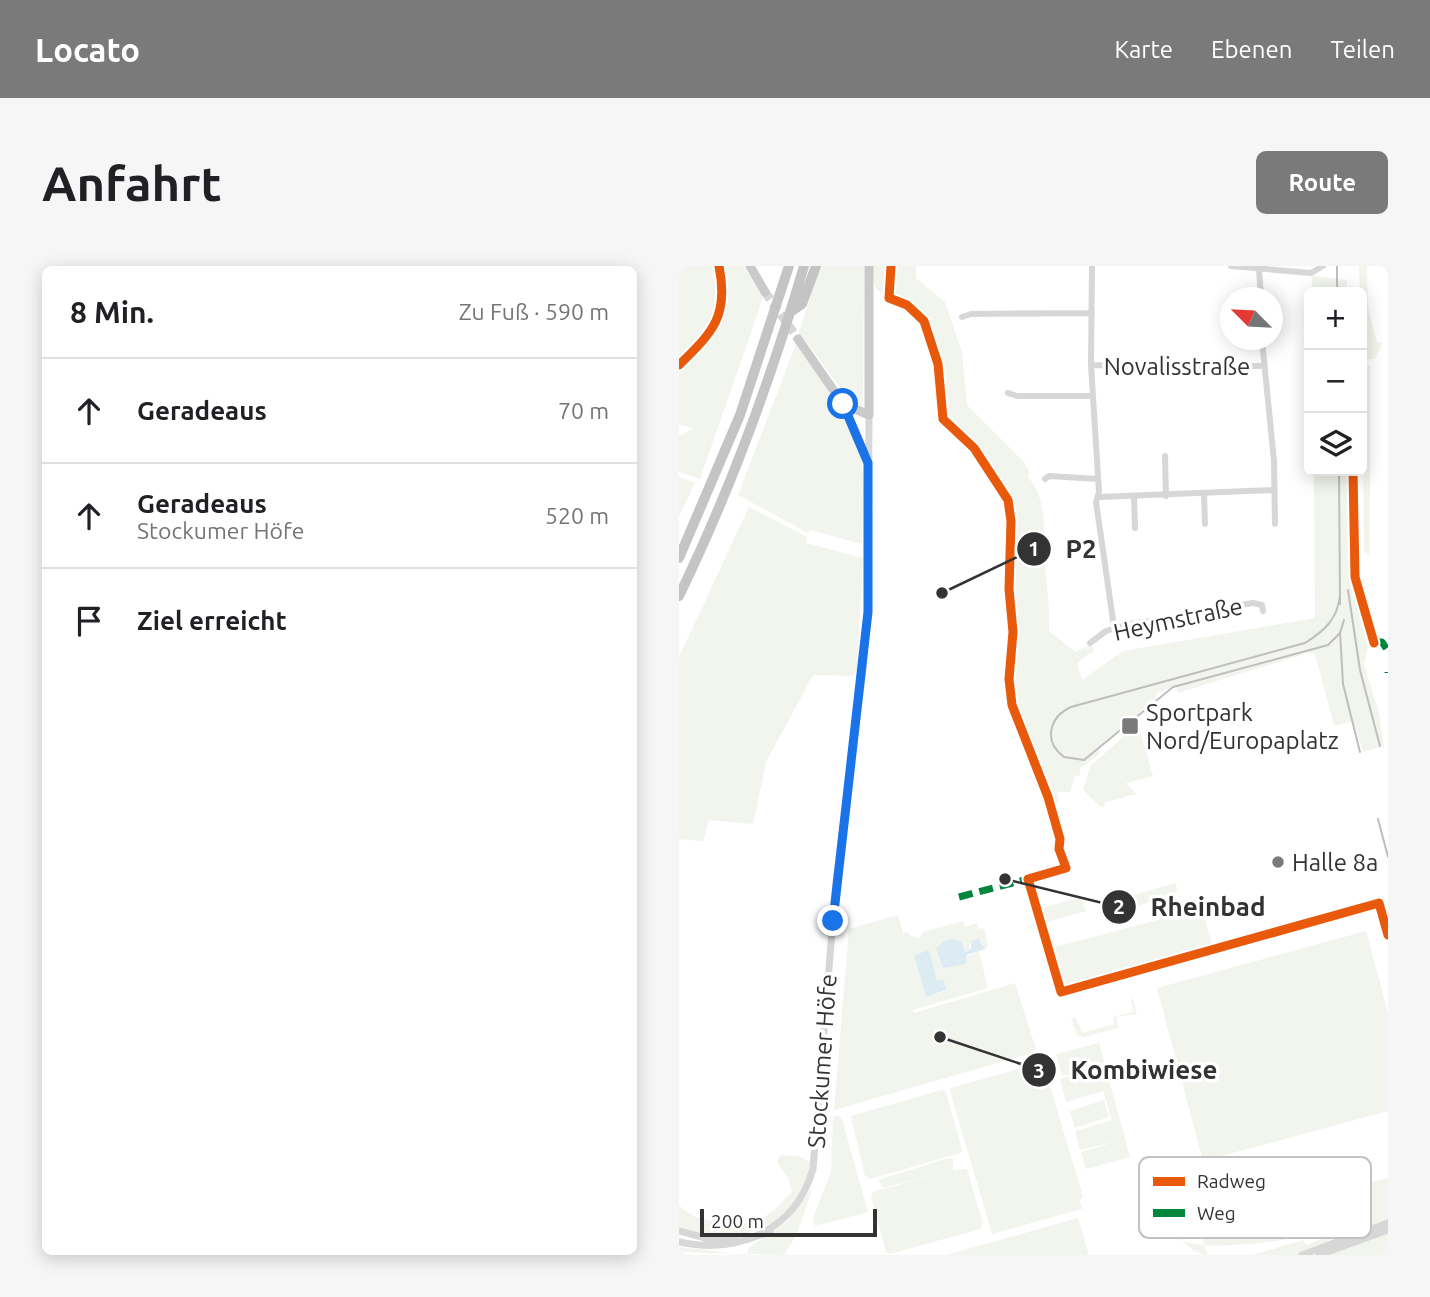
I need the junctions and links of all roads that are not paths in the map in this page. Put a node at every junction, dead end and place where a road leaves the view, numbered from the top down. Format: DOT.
graph roads {
  1 [pos="750,266"];
  2 [pos="782,266"];
  3 [pos="789,266"];
  4 [pos="804,266"];
  5 [pos="816,266"];
  6 [pos="869,266"];
  7 [pos="1092,266"];
  8 [pos="1231,266"];
  9 [pos="1323,266"];
  10 [pos="1259,267"];
  11 [pos="1260,287"];
  12 [pos="765,292"];
  13 [pos="792,311"];
  14 [pos="1091,313"];
  15 [pos="963,317"];
  16 [pos="798,339"];
  17 [pos="766,341"];
  18 [pos="1262,350"];
  19 [pos="1091,365"];
  20 [pos="1263,366"];
  21 [pos="1008,393"];
  22 [pos="1093,396"];
  23 [pos="843,404"];
  24 [pos="869,415"];
  25 [pos="1165,456"];
  26 [pos="868,463"];
  27 [pos="1045,479"];
  28 [pos="1098,479"];
  29 [pos="1274,490"];
  30 [pos="1204,494"];
  31 [pos="1166,496"];
  32 [pos="1099,497"];
  33 [pos="1134,497"];
  34 [pos="1205,524"];
  35 [pos="1275,524"];
  36 [pos="1135,528"];
  37 [pos="679,558"];
  38 [pos="679,596"];
  39 [pos="1263,611"];
  40 [pos="1114,627"];
  41 [pos="1090,643"];
  42 [pos="842,920"];
  43 [pos="833,921"];
  44 [pos="1388,1223"];
  45 [pos="1371,1229"];
  46 [pos="1388,1230"];
  47 [pos="679,1231"];
  48 [pos="770,1232"];
  49 [pos="1371,1236"];
  50 [pos="1348,1238"];
  51 [pos="1366,1238"];
  52 [pos="679,1242"];
  53 [pos="748,1244"];
  54 [pos="1303,1255"];
  55 [pos="1319,1255"];
  1 -- 12 [label="main road"];
  2 -- 17 [label="highway"];
  3 -- 17 [label="highway"];
  4 -- 13 [label="highway"];
  5 -- 13 [label="highway"];
  6 -- 24 [label="main road"];
  7 -- 14 [label="street"];
  8 -- 10 [label="street"];
  9 -- 10 [label="street"];
  10 -- 11 [label="street"];
  13 -- 38 [label="highway"];
  14 -- 15 [label="street"];
  14 -- 19 [label="street"];
  16 -- 23 [label="main road"];
  17 -- 37 [label="highway"];
  18 -- 20 [label="street"];
  19 -- 20 [label="street, Novalisstraße"];
  19 -- 22 [label="street"];
  20 -- 29 [label="street"];
  21 -- 22 [label="street"];
  22 -- 28 [label="street"];
  23 -- 24 [label="main road"];
  23 -- 26 [label="main road"];
  24 -- 26 [label="street, Stockumer Höfe"];
  25 -- 31 [label="street"];
  26 -- 43 [label="street, Stockumer Höfe"];
  27 -- 28 [label="street"];
  28 -- 32 [label="street"];
  29 -- 30 [label="street"];
  29 -- 35 [label="street"];
  30 -- 31 [label="street"];
  30 -- 34 [label="street"];
  31 -- 33 [label="street"];
  32 -- 33 [label="street"];
  32 -- 40 [label="street"];
  33 -- 36 [label="street"];
  39 -- 40 [label="street, Heymstraße"];
  40 -- 41 [label="street, Heymstraße"];
  42 -- 43 [label="street"];
  43 -- 48 [label="street, Stockumer Höfe"];
  44 -- 45 [label="street"];
  46 -- 49 [label="street"];
  47 -- 53 [label="street"];
  48 -- 53 [label="street, Stockumer Höfe"];
  48 -- 53 [label="street, Stockumer Höfe"];
  50 -- 54 [label="street"];
  51 -- 55 [label="street"];
  52 -- 53 [label="street"];
}
